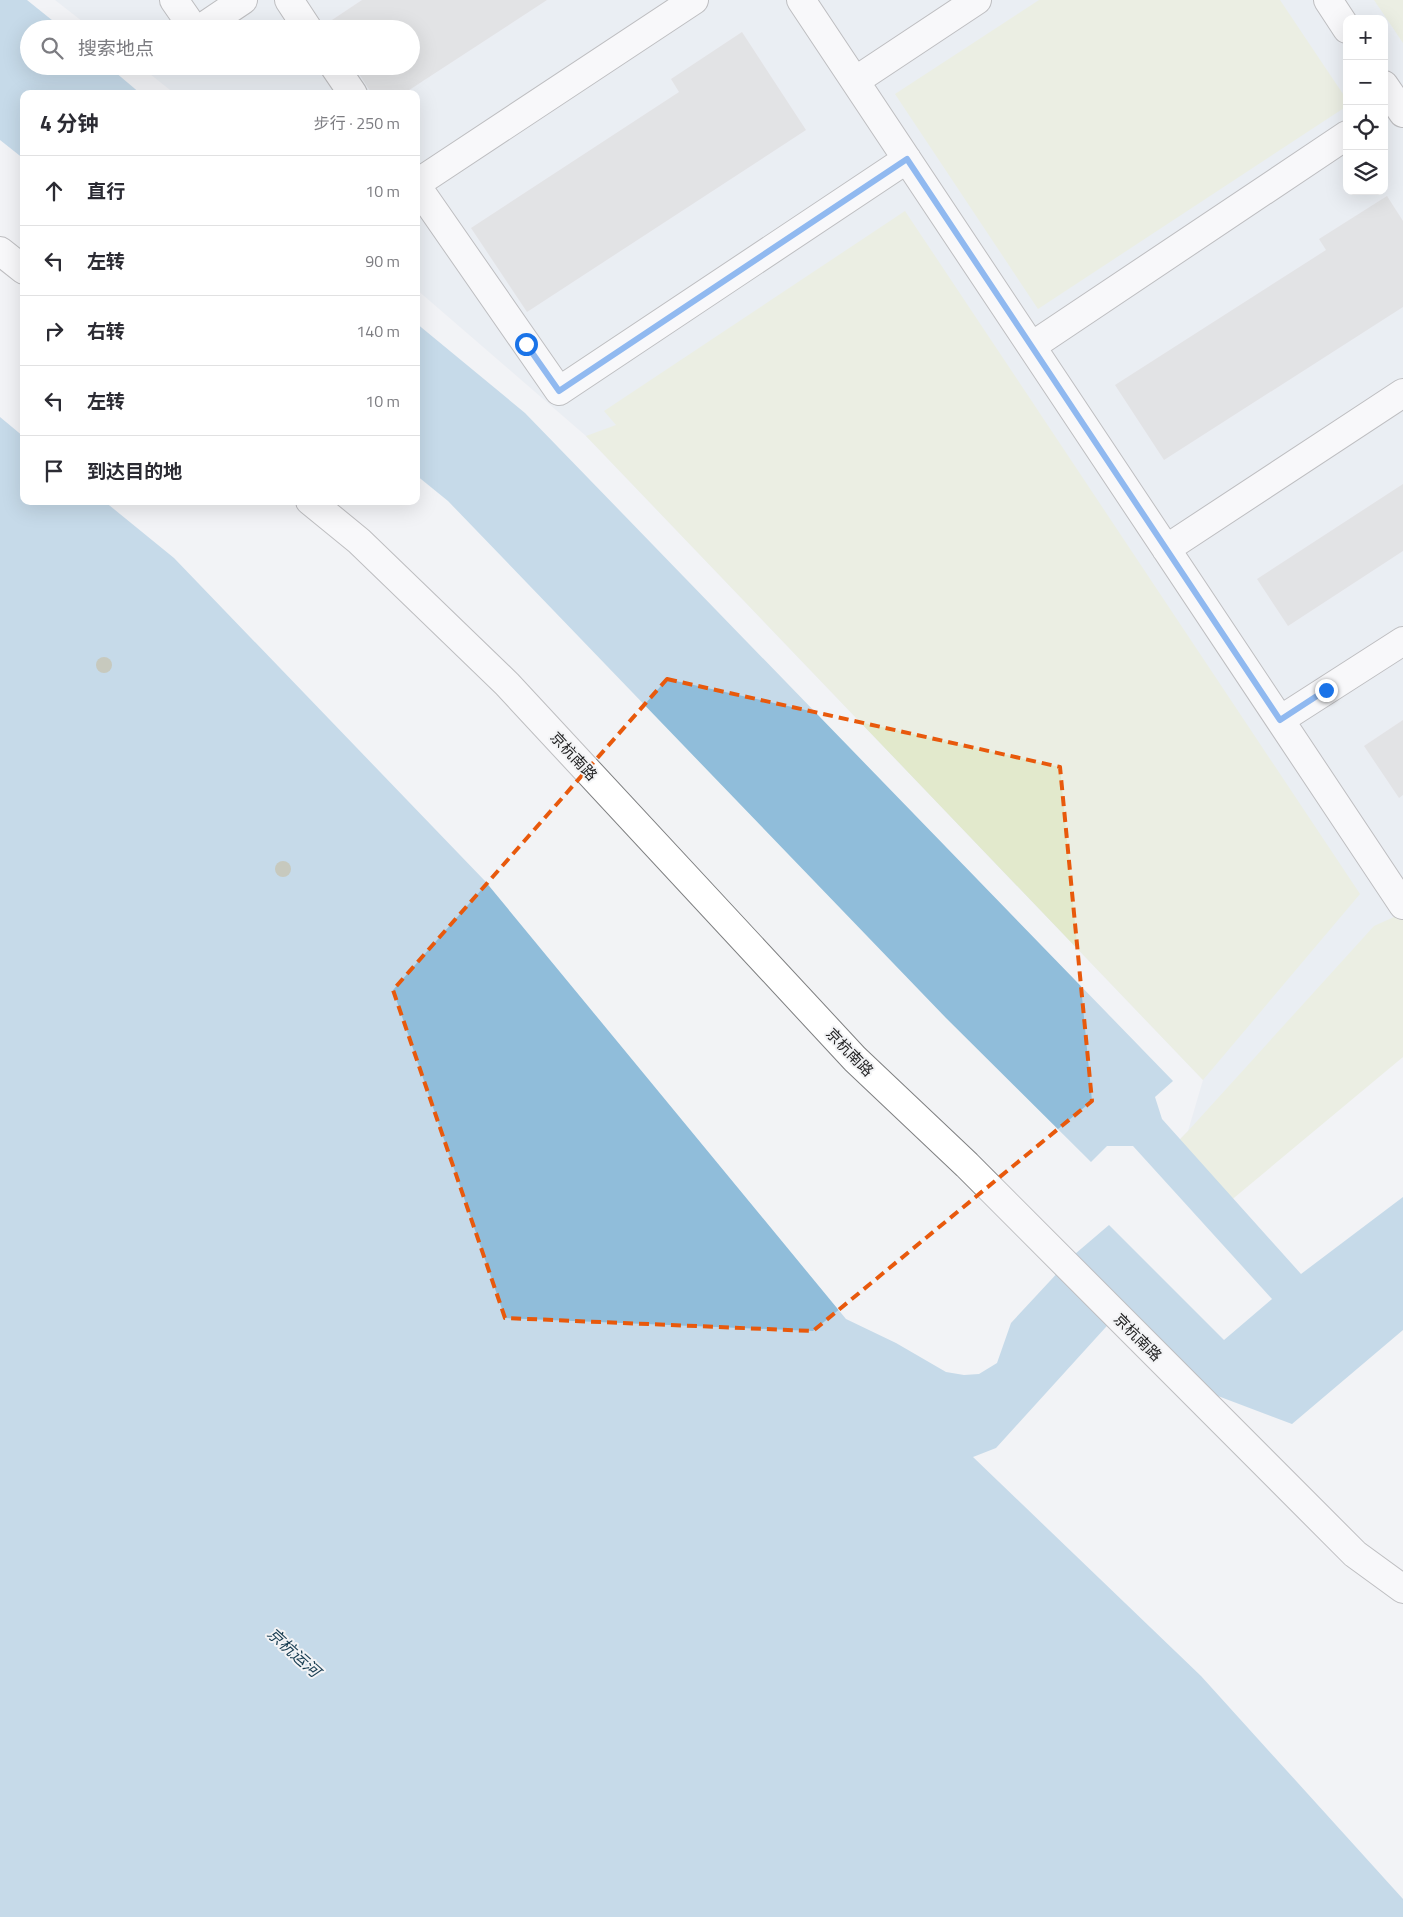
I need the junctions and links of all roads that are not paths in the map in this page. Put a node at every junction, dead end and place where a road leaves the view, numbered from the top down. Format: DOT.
graph roads {
  1 [pos="174,0"];
  2 [pos="243,0"];
  3 [pos="288,0"];
  4 [pos="694,0"];
  5 [pos="801,0"];
  6 [pos="977,0"];
  7 [pos="1328,0"];
  8 [pos="188,20"];
  9 [pos="213,20"];
  10 [pos="302,20"];
  11 [pos="1343,23"];
  12 [pos="340,75"];
  13 [pos="855,81"];
  14 [pos="350,90"];
  15 [pos="1343,138"];
  16 [pos="907,159"];
  17 [pos="420,182"];
  18 [pos="420,191"];
  19 [pos="0,252"];
  20 [pos="20,267"];
  21 [pos="1032,346"];
  22 [pos="1403,393"];
  23 [pos="315,505"];
  24 [pos="1166,549"];
  25 [pos="1403,641"];
  26 [pos="1280,720"];
  27 [pos="1403,905"];
  28 [pos="1403,1590"];
  1 -- 8 [label="street"];
  2 -- 9 [label="street"];
  3 -- 10 [label="street"];
  4 -- 17 [label="street"];
  5 -- 13 [label="street"];
  6 -- 13 [label="street"];
  7 -- 11 [label="street"];
  12 -- 14 [label="street"];
  13 -- 16 [label="street"];
  15 -- 21 [label="street"];
  16 -- 18 [label="street"];
  16 -- 21 [label="street"];
  19 -- 20 [label="street"];
  21 -- 24 [label="street"];
  22 -- 24 [label="street"];
  23 -- 28 [label="street, 京杭南路"];
  24 -- 26 [label="street"];
  25 -- 26 [label="street"];
  26 -- 27 [label="street"];
}
